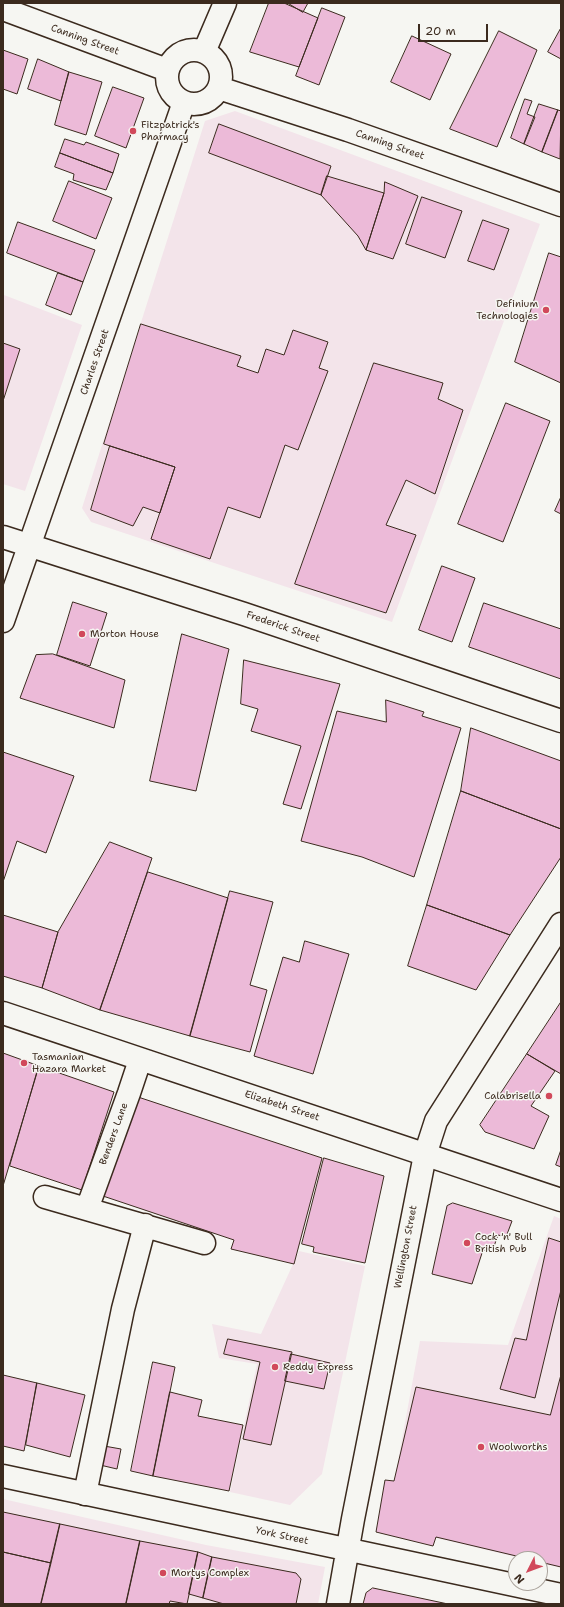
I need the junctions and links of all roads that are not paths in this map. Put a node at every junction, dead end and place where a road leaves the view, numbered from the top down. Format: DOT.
graph roads {
  1 [pos="225,3"];
  2 [pos="3,10"];
  3 [pos="204,52"];
  4 [pos="167,70"];
  5 [pos="219,88"];
  6 [pos="184,102"];
  7 [pos="561,205"];
  8 [pos="3,537"];
  9 [pos="30,546"];
  10 [pos="3,621"];
  11 [pos="561,721"];
  12 [pos="561,924"];
  13 [pos="3,1013"];
  14 [pos="140,1060"];
  15 [pos="425,1155"];
  16 [pos="45,1197"];
  17 [pos="561,1200"];
  18 [pos="87,1208"];
  19 [pos="145,1225"];
  20 [pos="204,1243"];
  21 [pos="3,1476"];
  22 [pos="85,1494"];
  23 [pos="348,1550"];
  24 [pos="561,1595"];
  25 [pos="338,1604"];
  1 -- 3 [label="main road"];
  2 -- 4 [label="main road, Canning Street"];
  3 -- 4 [label="main road"];
  3 -- 5 [label="main road"];
  4 -- 6 [label="main road"];
  5 -- 6 [label="main road"];
  5 -- 7 [label="main road, Canning Street"];
  6 -- 9 [label="main road, Charles Street"];
  8 -- 9 [label="main road, Frederick Street"];
  9 -- 10 [label="main road, Charles Street"];
  9 -- 11 [label="main road, Frederick Street"];
  12 -- 15 [label="main road, Wellington Street"];
  13 -- 14 [label="main road, Elizabeth Street"];
  14 -- 15 [label="main road, Elizabeth Street"];
  14 -- 18 [label="main road, Benders Lane"];
  15 -- 17 [label="main road, Elizabeth Street"];
  15 -- 23 [label="main road, Wellington Street"];
  16 -- 18 [label="main road"];
  18 -- 19 [label="main road"];
  19 -- 20 [label="main road"];
  19 -- 22 [label="main road"];
  21 -- 22 [label="main road, York Street"];
  22 -- 23 [label="main road, York Street"];
  23 -- 24 [label="main road, York Street"];
  23 -- 25 [label="main road, Wellington Street"];
}
